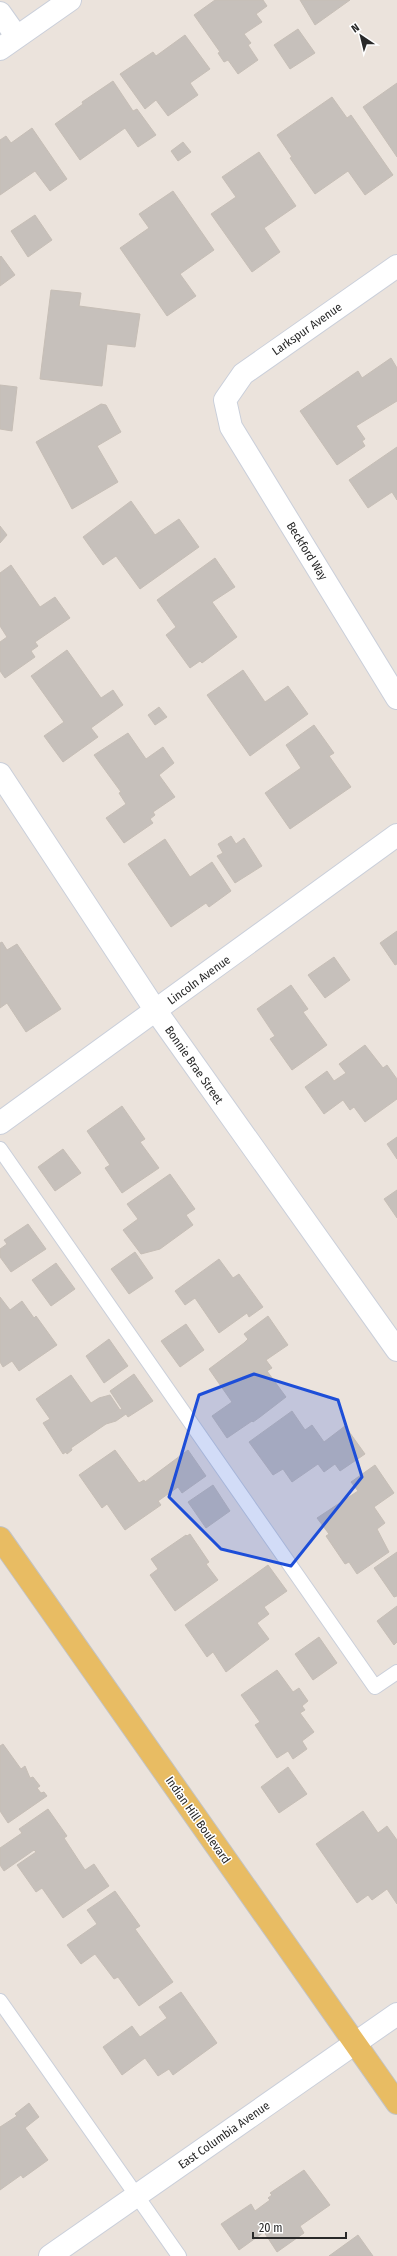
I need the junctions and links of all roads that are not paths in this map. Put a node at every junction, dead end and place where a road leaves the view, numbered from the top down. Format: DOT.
graph roads {
  1 [pos="70,0"];
  2 [pos="0,13"];
  3 [pos="8,43"];
  4 [pos="397,266"];
  5 [pos="225,400"];
  6 [pos="397,698"];
  7 [pos="0,774"];
  8 [pos="397,835"];
  9 [pos="156,1011"];
  10 [pos="0,1122"];
  11 [pos="0,1149"];
  12 [pos="397,1350"];
  13 [pos="0,1538"];
  14 [pos="397,1672"];
  15 [pos="0,2002"];
  16 [pos="397,2014"];
  17 [pos="356,2044"];
  18 [pos="397,2103"];
  19 [pos="137,2195"];
  20 [pos="50,2256"];
  21 [pos="179,2256"];
  1 -- 3 [label="street"];
  2 -- 3 [label="street"];
  4 -- 5 [label="street, Larkspur Avenue"];
  5 -- 6 [label="street, Beckford Way"];
  7 -- 9 [label="street, Bonnie Brae Street"];
  8 -- 9 [label="street, Lincoln Avenue"];
  9 -- 10 [label="street, Lincoln Avenue"];
  9 -- 12 [label="street, Bonnie Brae Street"];
  11 -- 14 [label="lane"];
  13 -- 17 [label="main road, Indian Hill Boulevard"];
  15 -- 19 [label="lane"];
  16 -- 17 [label="street, East Columbia Avenue"];
  17 -- 18 [label="main road, Indian Hill Boulevard"];
  17 -- 19 [label="street, East Columbia Avenue"];
  19 -- 20 [label="street, East Columbia Avenue"];
  19 -- 21 [label="lane"];
}
